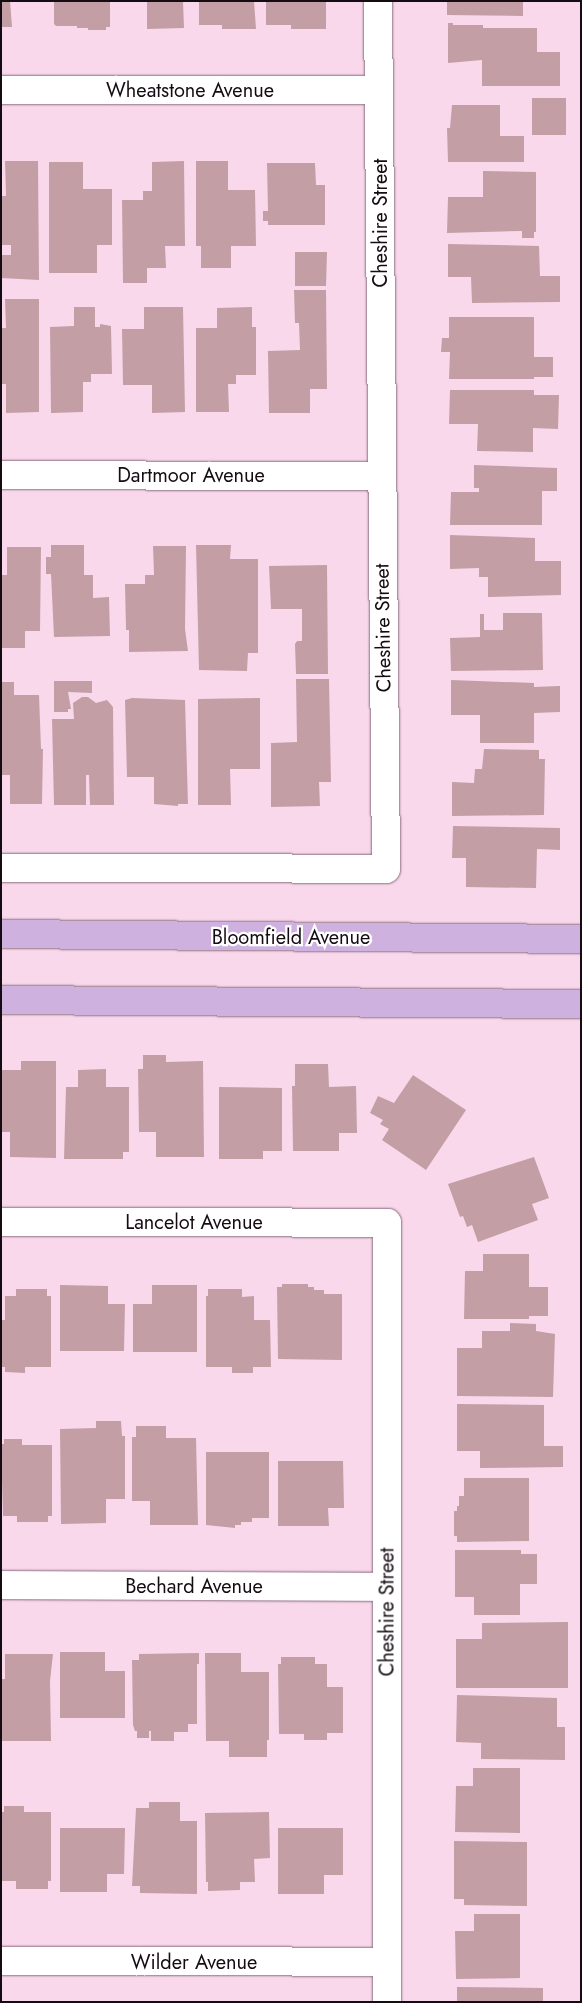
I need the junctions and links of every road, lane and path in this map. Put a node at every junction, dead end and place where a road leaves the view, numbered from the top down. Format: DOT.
graph roads {
  1 [pos="378,1"];
  2 [pos="1,90"];
  3 [pos="379,90"];
  4 [pos="1,475"];
  5 [pos="382,476"];
  6 [pos="1,868"];
  7 [pos="1,934"];
  8 [pos="581,939"];
  9 [pos="1,1000"];
  10 [pos="581,1004"];
  11 [pos="1,1222"];
  12 [pos="387,1223"];
  13 [pos="1,1585"];
  14 [pos="387,1587"];
  15 [pos="1,1962"];
  16 [pos="387,1962"];
  17 [pos="387,2002"];
  1 -- 3 [label="street, Cheshire Street"];
  2 -- 3 [label="street, Wheatstone Avenue"];
  3 -- 5 [label="street, Cheshire Street"];
  4 -- 5 [label="street, Dartmoor Avenue"];
  5 -- 6 [label="street, Cheshire Street"];
  7 -- 8 [label="main road, Bloomfield Avenue"];
  9 -- 10 [label="main road"];
  11 -- 12 [label="street, Lancelot Avenue"];
  12 -- 14 [label="street, Cheshire Street"];
  13 -- 14 [label="street, Bechard Avenue"];
  14 -- 16 [label="street, Cheshire Street"];
  15 -- 16 [label="street, Wilder Avenue"];
  16 -- 17 [label="street, Cheshire Street"];
}
